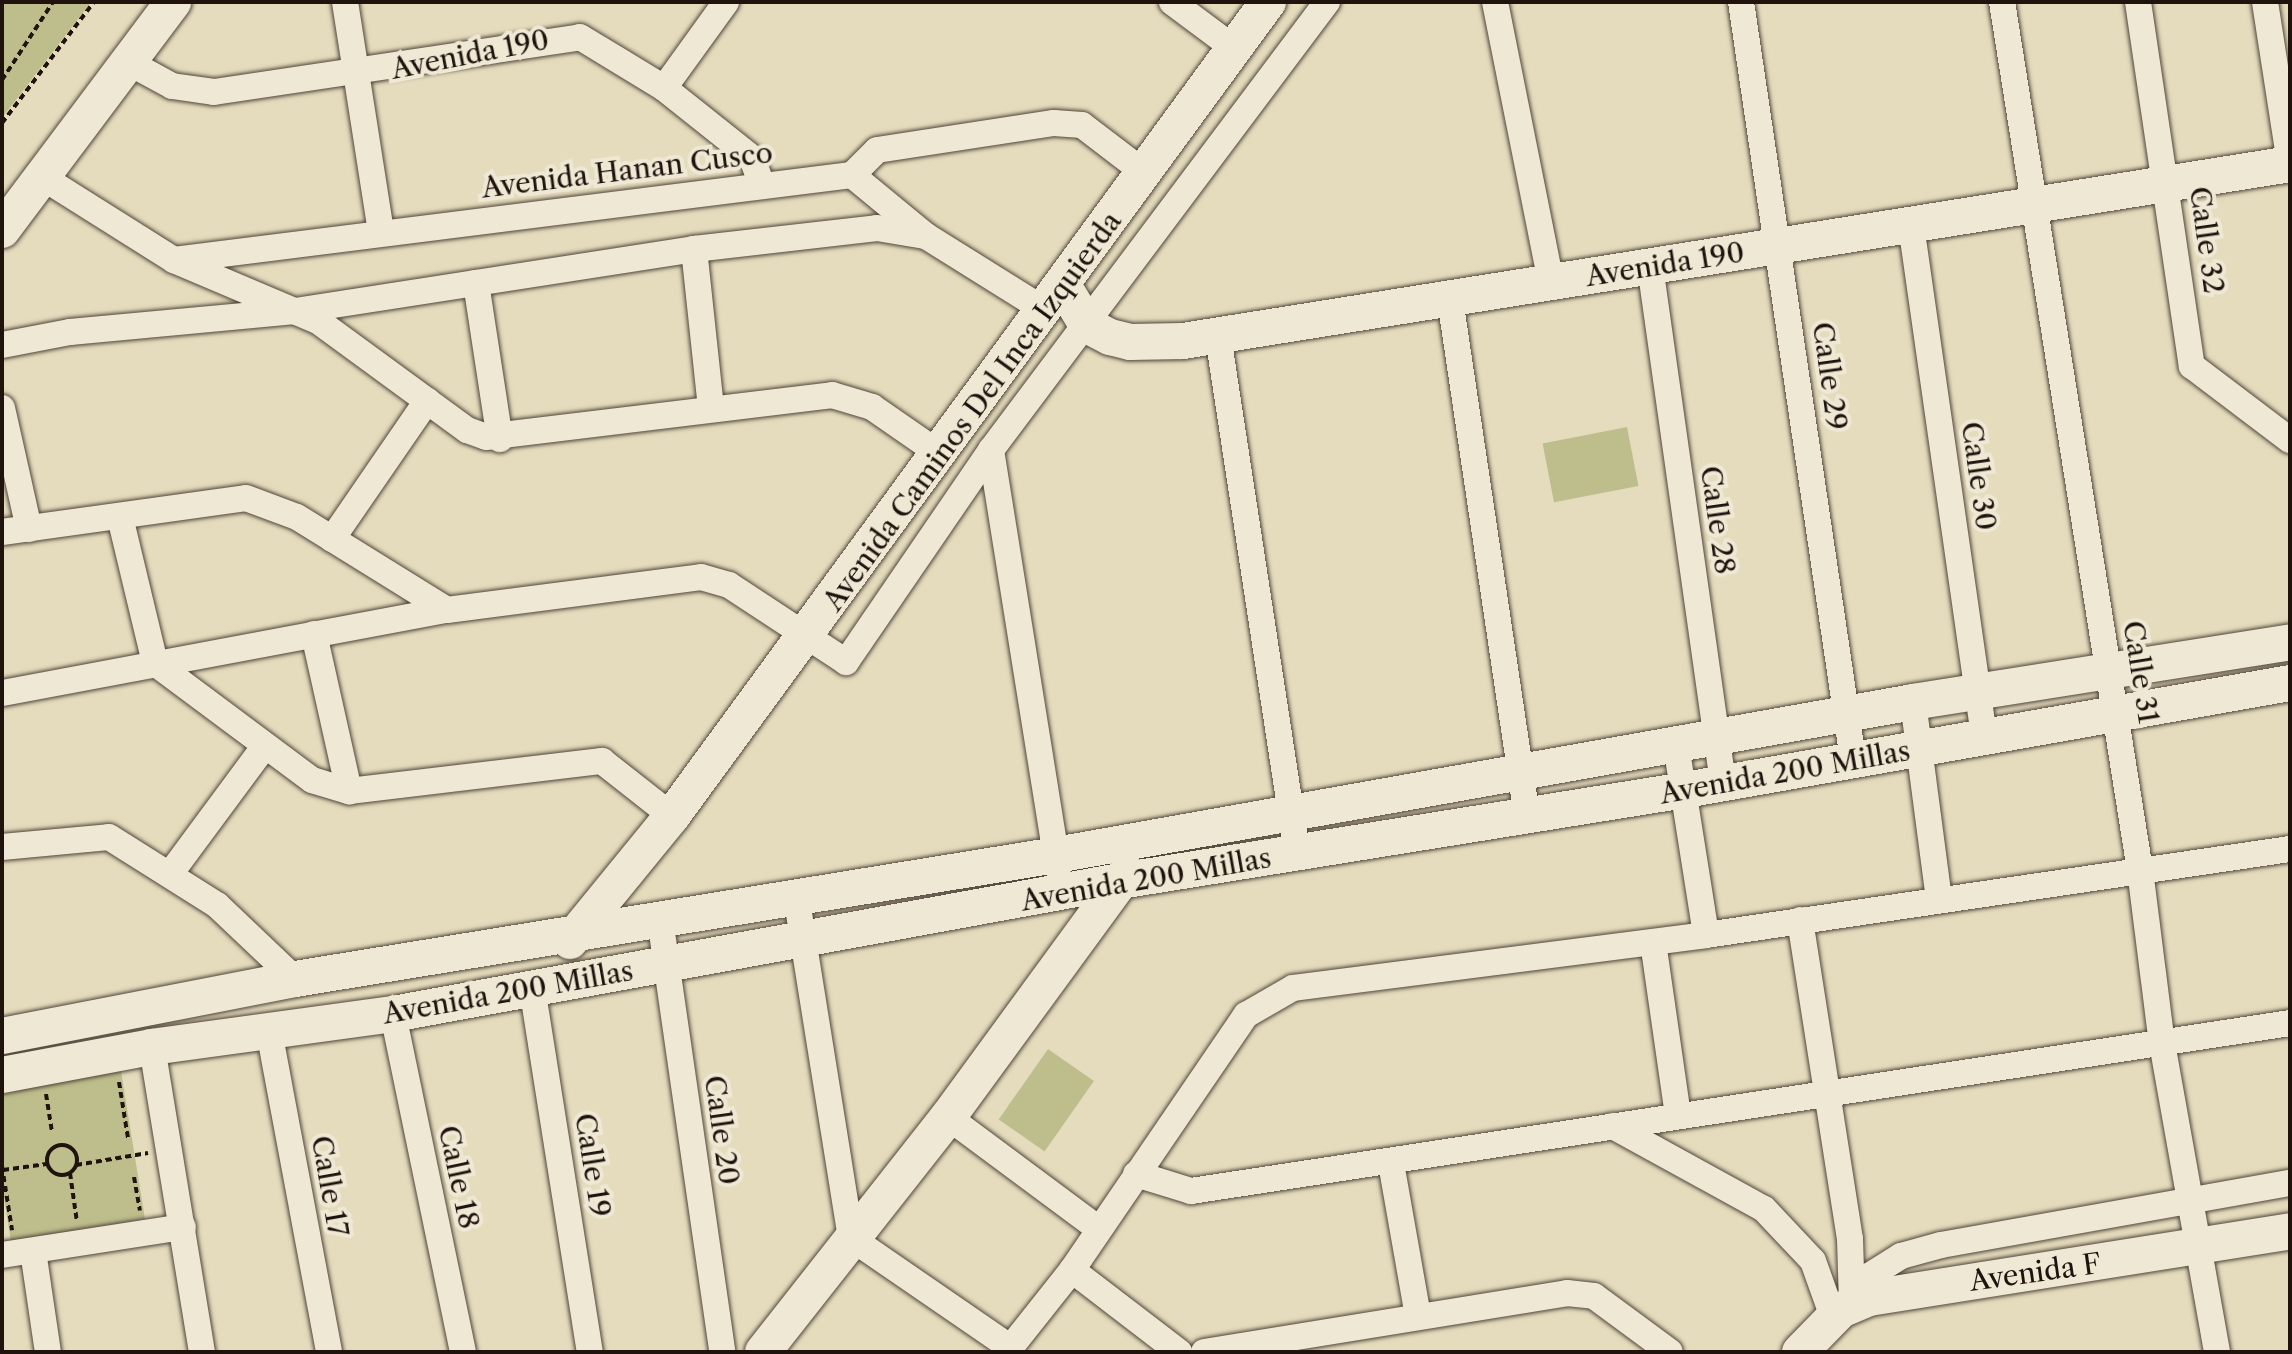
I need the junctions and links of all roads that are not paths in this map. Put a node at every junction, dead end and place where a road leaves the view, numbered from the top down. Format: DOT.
graph roads {
  1 [pos="173,2"];
  2 [pos="345,2"];
  3 [pos="726,2"];
  4 [pos="1172,2"];
  5 [pos="1268,2"];
  6 [pos="1327,2"];
  7 [pos="1495,2"];
  8 [pos="1741,2"];
  9 [pos="2002,2"];
  10 [pos="2138,2"];
  11 [pos="2265,2"];
  12 [pos="1235,49"];
  13 [pos="128,62"];
  14 [pos="354,75"];
  15 [pos="664,88"];
  16 [pos="2290,164"];
  17 [pos="1146,174"];
  18 [pos="852,175"];
  19 [pos="42,177"];
  20 [pos="2167,183"];
  21 [pos="762,185"];
  22 [pos="2034,205"];
  23 [pos="1911,225"];
  24 [pos="2,230"];
  25 [pos="381,233"];
  26 [pos="926,236"];
  27 [pos="1779,246"];
  28 [pos="694,249"];
  29 [pos="174,260"];
  30 [pos="1650,266"];
  31 [pos="1551,282"];
  32 [pos="476,283"];
  33 [pos="1055,299"];
  34 [pos="1450,299"];
  35 [pos="295,311"];
  36 [pos="1087,325"];
  37 [pos="1218,336"];
  38 [pos="2,345"];
  39 [pos="427,401"];
  40 [pos="711,407"];
  41 [pos="2,408"];
  42 [pos="500,439"];
  43 [pos="2290,440"];
  44 [pos="991,450"];
  45 [pos="940,454"];
  46 [pos="120,517"];
  47 [pos="29,529"];
  48 [pos="2,532"];
  49 [pos="332,539"];
  50 [pos="447,610"];
  51 [pos="314,634"];
  52 [pos="807,635"];
  53 [pos="2290,642"];
  54 [pos="155,663"];
  55 [pos="2107,669"];
  56 [pos="2290,683"];
  57 [pos="1978,691"];
  58 [pos="2,693"];
  59 [pos="1913,702"];
  60 [pos="2115,713"];
  61 [pos="1846,714"];
  62 [pos="1984,736"];
  63 [pos="1717,737"];
  64 [pos="1676,745"];
  65 [pos="264,747"];
  66 [pos="1918,748"];
  67 [pos="1853,760"];
  68 [pos="1520,772"];
  69 [pos="1723,783"];
  70 [pos="1685,790"];
  71 [pos="349,791"];
  72 [pos="1291,812"];
  73 [pos="672,816"];
  74 [pos="1527,816"];
  75 [pos="1152,838"];
  76 [pos="2,847"];
  77 [pos="2290,849"];
  78 [pos="1297,852"];
  79 [pos="1056,855"];
  80 [pos="2140,870"];
  81 [pos="170,874"];
  82 [pos="1120,881"];
  83 [pos="1062,893"];
  84 [pos="796,895"];
  85 [pos="1939,900"];
  86 [pos="660,919"];
  87 [pos="1800,920"];
  88 [pos="577,933"];
  89 [pos="1706,935"];
  90 [pos="804,941"];
  91 [pos="1653,942"];
  92 [pos="664,964"];
  93 [pos="295,979"];
  94 [pos="532,987"];
  95 [pos="393,1014"];
  96 [pos="2290,1023"];
  97 [pos="269,1031"];
  98 [pos="2,1036"];
  99 [pos="2162,1043"];
  100 [pos="152,1047"];
  101 [pos="2,1075"];
  102 [pos="1829,1094"];
  103 [pos="1678,1115"];
  104 [pos="948,1117"];
  105 [pos="1613,1126"];
  106 [pos="1391,1163"];
  107 [pos="1136,1174"];
  108 [pos="2290,1183"];
  109 [pos="2189,1200"];
  110 [pos="183,1227"];
  111 [pos="1099,1229"];
  112 [pos="2290,1231"];
  113 [pos="851,1238"];
  114 [pos="16,1247"];
  115 [pos="2200,1247"];
  116 [pos="1072,1270"];
  117 [pos="1842,1310"];
  118 [pos="1418,1316"];
  119 [pos="767,1347"];
  120 [pos="1009,1350"];
  121 [pos="718,1351"];
  122 [pos="48,1352"];
  123 [pos="202,1352"];
  124 [pos="329,1352"];
  125 [pos="463,1352"];
  126 [pos="590,1352"];
  127 [pos="1179,1352"];
  128 [pos="1204,1352"];
  129 [pos="1670,1352"];
  130 [pos="1800,1352"];
  131 [pos="2217,1352"];
  1 -- 13 [label="main road"];
  2 -- 14 [label="street"];
  3 -- 15 [label="street"];
  4 -- 12 [label="street"];
  5 -- 12 [label="main road, Avenida Caminos Del Inca Izquierda"];
  6 -- 36 [label="street, Avenida Caminos Del Inca Izquierda"];
  7 -- 31 [label="street"];
  8 -- 27 [label="street, Calle 29"];
  9 -- 22 [label="street, Calle 31"];
  10 -- 20 [label="street, Calle 32"];
  11 -- 16 [label="street"];
  12 -- 17 [label="main road, Avenida Caminos Del Inca Izquierda"];
  13 -- 14 [label="street, Avenida 190"];
  13 -- 19 [label="main road"];
  14 -- 15 [label="street, Avenida 190"];
  14 -- 25 [label="street"];
  15 -- 21 [label="street, Avenida 190"];
  16 -- 20 [label="main road, Avenida 190"];
  17 -- 18 [label="street"];
  17 -- 33 [label="main road, Avenida Caminos Del Inca Izquierda"];
  18 -- 21 [label="street, Avenida Hanan Cusco"];
  18 -- 26 [label="street"];
  19 -- 24 [label="main road"];
  19 -- 29 [label="street"];
  20 -- 22 [label="main road, Avenida 190"];
  20 -- 43 [label="street, Calle 32"];
  21 -- 25 [label="street, Avenida Hanan Cusco"];
  22 -- 23 [label="main road, Avenida 190"];
  22 -- 55 [label="street, Calle 31"];
  23 -- 27 [label="main road, Avenida 190"];
  23 -- 57 [label="street, Calle 30"];
  25 -- 29 [label="street, Avenida Hanan Cusco"];
  26 -- 28 [label="street"];
  26 -- 33 [label="street"];
  27 -- 30 [label="main road, Avenida 190"];
  27 -- 61 [label="street, Calle 29"];
  28 -- 32 [label="street"];
  28 -- 40 [label="street"];
  29 -- 35 [label="street"];
  30 -- 31 [label="main road, Avenida 190"];
  30 -- 63 [label="street, Calle 28"];
  31 -- 34 [label="main road, Avenida 190"];
  32 -- 35 [label="street"];
  32 -- 42 [label="street"];
  33 -- 36 [label="main road"];
  33 -- 45 [label="main road, Avenida Caminos Del Inca Izquierda"];
  34 -- 37 [label="main road, Avenida 190"];
  34 -- 68 [label="street"];
  35 -- 38 [label="street"];
  35 -- 39 [label="street"];
  36 -- 37 [label="main road, Avenida 190"];
  36 -- 44 [label="street, Avenida Caminos Del Inca Izquierda"];
  37 -- 72 [label="street"];
  39 -- 42 [label="street"];
  39 -- 49 [label="street"];
  40 -- 42 [label="street"];
  40 -- 45 [label="street"];
  41 -- 47 [label="street"];
  44 -- 52 [label="street, Avenida Caminos Del Inca Izquierda"];
  44 -- 79 [label="street"];
  45 -- 52 [label="main road, Avenida Caminos Del Inca Izquierda"];
  46 -- 47 [label="street"];
  46 -- 49 [label="street"];
  46 -- 54 [label="street"];
  47 -- 48 [label="street"];
  49 -- 50 [label="street"];
  50 -- 51 [label="street"];
  50 -- 52 [label="street"];
  51 -- 54 [label="street"];
  51 -- 71 [label="street"];
  52 -- 73 [label="main road, Avenida Caminos Del Inca Izquierda"];
  53 -- 55 [label="main road, Avenida 200 Millas"];
  54 -- 58 [label="street"];
  54 -- 65 [label="street"];
  55 -- 57 [label="main road, Avenida 200 Millas"];
  55 -- 60 [label="street, Calle 31"];
  56 -- 60 [label="main road, Avenida 200 Millas"];
  57 -- 59 [label="main road, Avenida 200 Millas"];
  57 -- 62 [label="street, Calle 30"];
  59 -- 61 [label="main road, Avenida 200 Millas"];
  59 -- 66 [label="street"];
  60 -- 62 [label="main road, Avenida 200 Millas"];
  60 -- 80 [label="street, Calle 31"];
  61 -- 63 [label="main road, Avenida 200 Millas"];
  61 -- 67 [label="street, Calle 29"];
  62 -- 66 [label="main road, Avenida 200 Millas"];
  63 -- 64 [label="main road, Avenida 200 Millas"];
  63 -- 69 [label="street, Calle 28"];
  64 -- 68 [label="main road, Avenida 200 Millas"];
  64 -- 70 [label="street"];
  65 -- 71 [label="street"];
  65 -- 81 [label="street"];
  66 -- 67 [label="main road, Avenida 200 Millas"];
  66 -- 85 [label="street"];
  67 -- 69 [label="main road, Avenida 200 Millas"];
  68 -- 72 [label="main road, Avenida 200 Millas"];
  68 -- 74 [label="street"];
  69 -- 70 [label="main road, Avenida 200 Millas"];
  70 -- 74 [label="main road, Avenida 200 Millas"];
  70 -- 89 [label="street"];
  71 -- 73 [label="street"];
  72 -- 75 [label="main road, Avenida 200 Millas"];
  72 -- 78 [label="street"];
  73 -- 88 [label="main road, Avenida Caminos Del Inca Izquierda"];
  74 -- 78 [label="main road, Avenida 200 Millas"];
  75 -- 79 [label="main road, Avenida 200 Millas"];
  75 -- 82 [label="main road"];
  76 -- 81 [label="street"];
  77 -- 80 [label="street"];
  78 -- 82 [label="main road, Avenida 200 Millas"];
  79 -- 83 [label="street"];
  79 -- 84 [label="main road, Avenida 200 Millas"];
  80 -- 85 [label="street"];
  80 -- 99 [label="street, Calle 31"];
  81 -- 93 [label="street"];
  82 -- 83 [label="main road, Avenida 200 Millas"];
  82 -- 104 [label="main road"];
  83 -- 90 [label="main road, Avenida 200 Millas"];
  84 -- 86 [label="main road, Avenida 200 Millas"];
  84 -- 90 [label="street"];
  85 -- 87 [label="street"];
  86 -- 88 [label="main road, Avenida 200 Millas"];
  86 -- 92 [label="street, Calle 20"];
  87 -- 89 [label="street"];
  87 -- 102 [label="street"];
  88 -- 93 [label="main road, Avenida 200 Millas"];
  88 -- 94 [label="main road, Avenida Caminos Del Inca Izquierda"];
  89 -- 91 [label="street"];
  90 -- 92 [label="main road, Avenida 200 Millas"];
  90 -- 113 [label="street"];
  91 -- 103 [label="street"];
  91 -- 107 [label="street"];
  92 -- 94 [label="main road, Avenida 200 Millas"];
  92 -- 121 [label="street, Calle 20"];
  93 -- 98 [label="main road, Avenida 200 Millas"];
  94 -- 95 [label="main road, Avenida 200 Millas"];
  94 -- 126 [label="street, Calle 19"];
  95 -- 97 [label="main road, Avenida 200 Millas"];
  95 -- 125 [label="street, Calle 18"];
  96 -- 99 [label="street"];
  97 -- 100 [label="main road, Avenida 200 Millas"];
  97 -- 124 [label="street, Calle 17"];
  99 -- 102 [label="street"];
  99 -- 109 [label="street, Calle 31"];
  100 -- 101 [label="main road, Avenida 200 Millas"];
  100 -- 110 [label="street"];
  102 -- 103 [label="street"];
  102 -- 117 [label="street"];
  103 -- 105 [label="street"];
  104 -- 111 [label="street"];
  104 -- 113 [label="main road"];
  105 -- 106 [label="street"];
  105 -- 117 [label="street"];
  106 -- 107 [label="street"];
  106 -- 118 [label="street"];
  107 -- 111 [label="street"];
  108 -- 109 [label="street"];
  109 -- 115 [label="street, Calle 31"];
  109 -- 117 [label="street"];
  110 -- 114 [label="street"];
  110 -- 123 [label="street"];
  111 -- 116 [label="street"];
  112 -- 115 [label="main road, Avenida F"];
  113 -- 119 [label="main road"];
  113 -- 120 [label="street"];
  114 -- 122 [label="street"];
  115 -- 117 [label="main road, Avenida F"];
  115 -- 131 [label="street, Calle 31"];
  116 -- 120 [label="street"];
  116 -- 127 [label="street"];
  117 -- 130 [label="main road"];
  118 -- 128 [label="street"];
  118 -- 129 [label="street"];
  119 -- 121 [label="street"];
}
